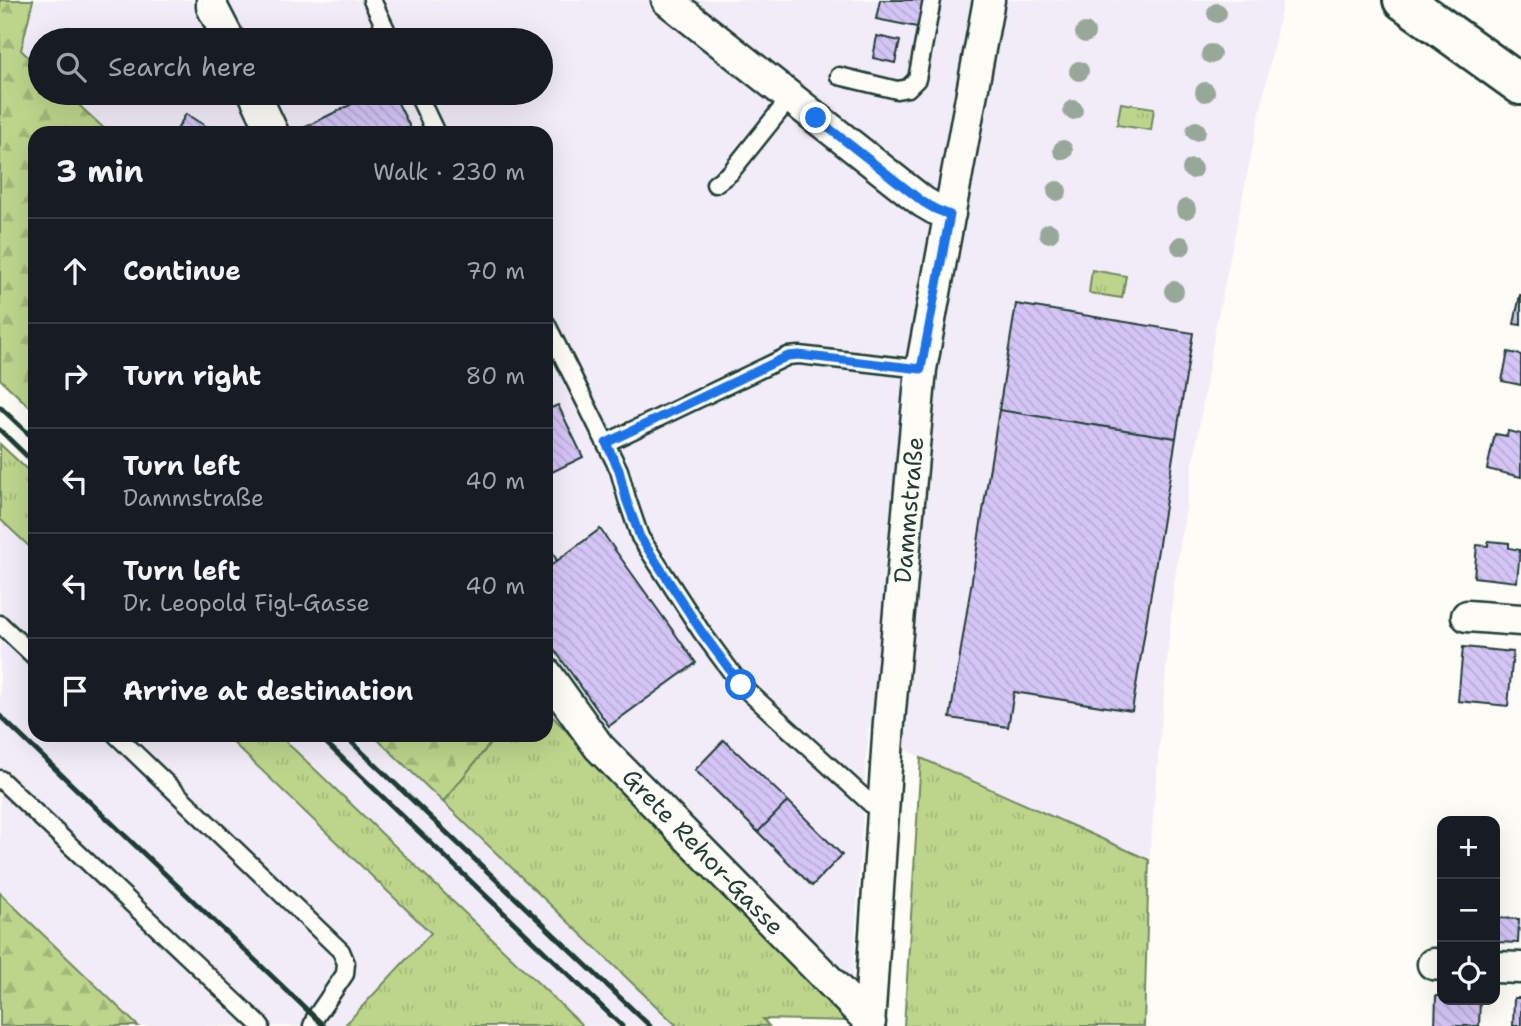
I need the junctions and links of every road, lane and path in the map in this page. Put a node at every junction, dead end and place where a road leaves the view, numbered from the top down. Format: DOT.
graph roads {
  1 [pos="212,0"];
  2 [pos="372,0"];
  3 [pos="667,0"];
  4 [pos="932,0"];
  5 [pos="989,0"];
  6 [pos="1404,0"];
  7 [pos="223,28"];
  8 [pos="385,28"];
  9 [pos="839,76"];
  10 [pos="1521,85"];
  11 [pos="790,98"];
  12 [pos="260,105"];
  13 [pos="423,105"];
  14 [pos="270,126"];
  15 [pos="433,126"];
  16 [pos="715,184"];
  17 [pos="950,215"];
  18 [pos="553,337"];
  19 [pos="921,369"];
  20 [pos="606,443"];
  21 [pos="1467,616"];
  22 [pos="1521,620"];
  23 [pos="0,624"];
  24 [pos="28,650"];
  25 [pos="553,683"];
  26 [pos="123,742"];
  27 [pos="0,779"];
  28 [pos="883,816"];
  29 [pos="1500,967"];
  30 [pos="1521,968"];
  31 [pos="869,1024"];
  32 [pos="261,1026"];
  33 [pos="312,1026"];
  1 -- 7 [label="street"];
  2 -- 8 [label="lane"];
  3 -- 11 [label="street"];
  4 -- 9 [label="lane"];
  5 -- 17 [label="street, Dammstraße"];
  6 -- 10 [label="main road"];
  11 -- 16 [label="lane"];
  11 -- 17 [label="street"];
  12 -- 14 [label="street"];
  13 -- 15 [label="lane"];
  17 -- 19 [label="street, Dammstraße"];
  18 -- 20 [label="lane"];
  19 -- 20 [label="lane"];
  19 -- 28 [label="street, Dammstraße"];
  20 -- 28 [label="lane"];
  21 -- 22 [label="street"];
  23 -- 24 [label="lane"];
  25 -- 31 [label="street, Grete Rehor-Gasse"];
  26 -- 33 [label="lane"];
  27 -- 32 [label="lane"];
  28 -- 31 [label="street, Dammstraße"];
  29 -- 30 [label="street"];
}
